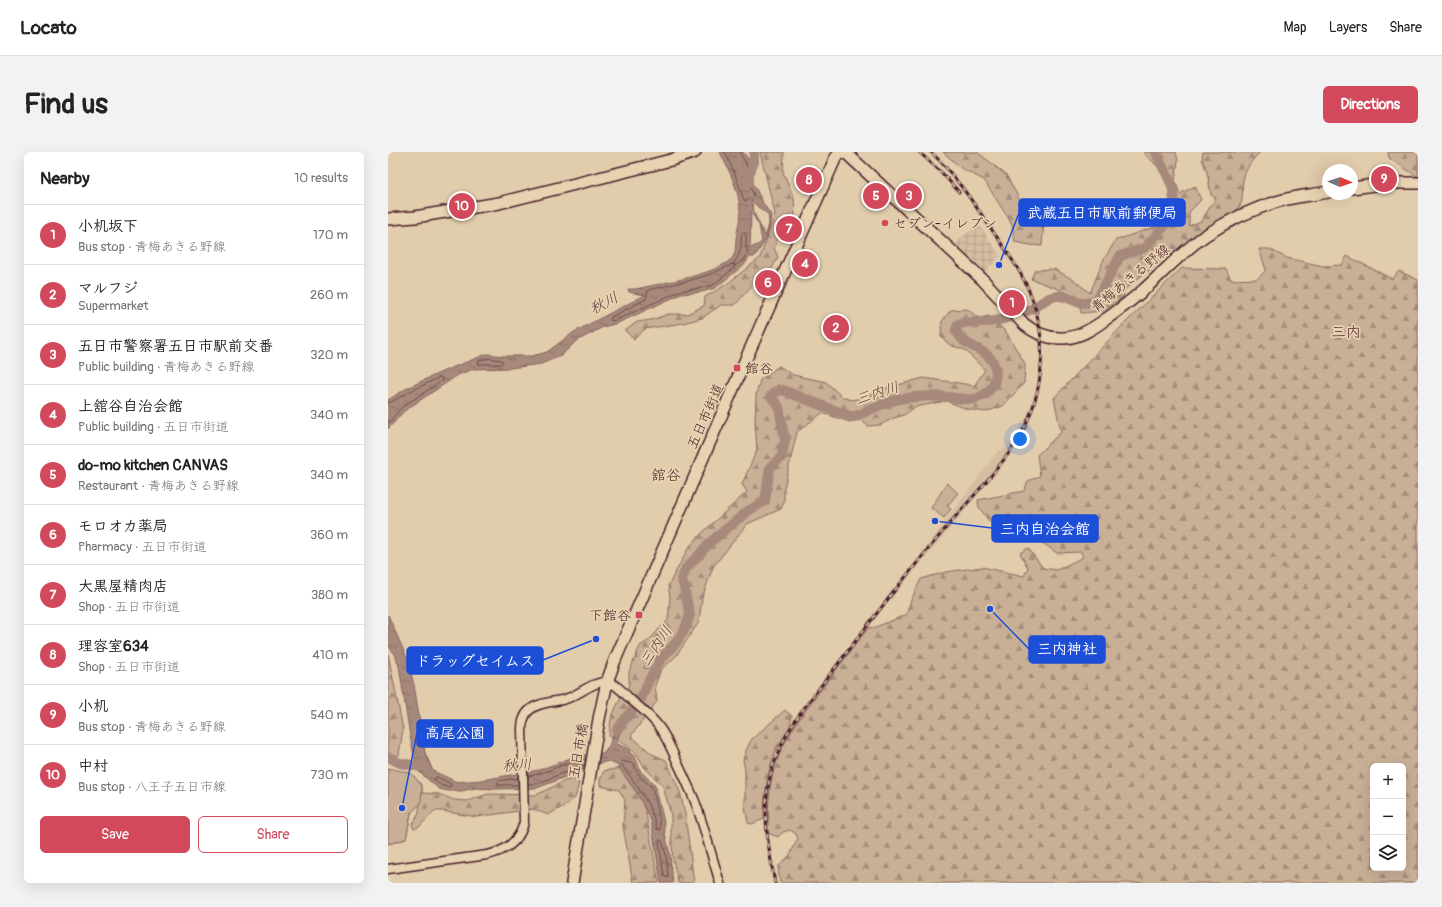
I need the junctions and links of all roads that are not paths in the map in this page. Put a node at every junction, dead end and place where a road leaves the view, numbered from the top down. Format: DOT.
graph roads {
  1 [pos="695,152"];
  2 [pos="840,152"];
  3 [pos="845,152"];
  4 [pos="1418,183"];
  5 [pos="1358,187"];
  6 [pos="1322,193"];
  7 [pos="388,219"];
  8 [pos="608,682"];
  9 [pos="599,719"];
  10 [pos="388,869"];
  11 [pos="572,883"];
  12 [pos="720,883"];
  1 -- 7 [label="main road"];
  2 -- 8 [label="main road, 五日市街道"];
  3 -- 6 [label="main road, 青梅あきる野線"];
  4 -- 5 [label="main road"];
  8 -- 9 [label="main road, 五日市街道"];
  8 -- 10 [label="street"];
  8 -- 12 [label="street"];
  9 -- 11 [label="main road, 五日市橋"];
}
